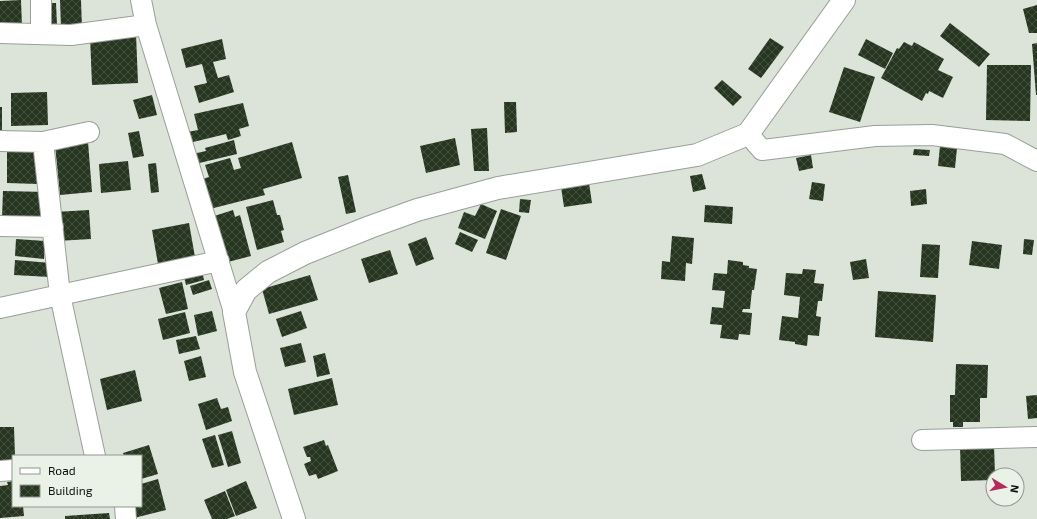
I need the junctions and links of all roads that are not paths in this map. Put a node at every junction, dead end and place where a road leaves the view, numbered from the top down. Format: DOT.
graph roads {
  1 [pos="40,0"];
  2 [pos="141,0"];
  3 [pos="844,0"];
  4 [pos="146,25"];
  5 [pos="0,33"];
  6 [pos="41,34"];
  7 [pos="89,132"];
  8 [pos="748,134"];
  9 [pos="0,141"];
  10 [pos="43,142"];
  11 [pos="1037,161"];
  12 [pos="0,226"];
  13 [pos="53,227"];
  14 [pos="219,261"];
  15 [pos="60,295"];
  16 [pos="0,308"];
  17 [pos="234,312"];
  18 [pos="1037,437"];
  19 [pos="922,440"];
  20 [pos="96,455"];
  21 [pos="12,470"];
  22 [pos="0,471"];
  23 [pos="125,507"];
  24 [pos="126,519"];
  25 [pos="294,519"];
  1 -- 6 [label="street"];
  2 -- 4 [label="street"];
  3 -- 8 [label="main road"];
  4 -- 6 [label="street"];
  4 -- 14 [label="street"];
  5 -- 6 [label="street"];
  7 -- 10 [label="street"];
  8 -- 11 [label="street"];
  8 -- 17 [label="main road"];
  9 -- 10 [label="street"];
  10 -- 13 [label="street"];
  12 -- 13 [label="street"];
  13 -- 15 [label="street"];
  14 -- 15 [label="street"];
  14 -- 17 [label="street"];
  15 -- 16 [label="street"];
  15 -- 20 [label="street"];
  17 -- 25 [label="main road"];
  18 -- 19 [label="street"];
  21 -- 22 [label="street"];
  23 -- 24 [label="street"];
}
